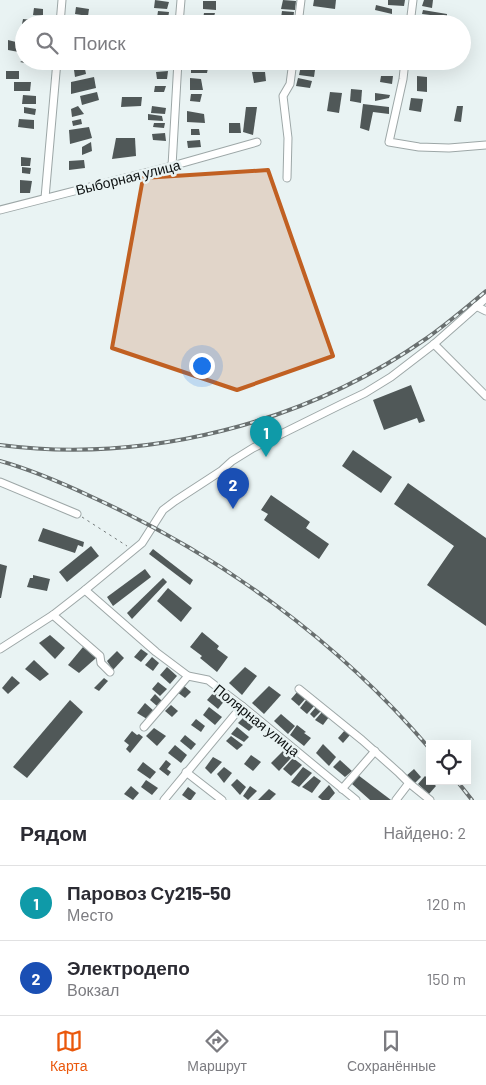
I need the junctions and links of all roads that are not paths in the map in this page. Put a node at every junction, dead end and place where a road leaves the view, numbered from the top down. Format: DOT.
graph roads {
  1 [pos="62,0"];
  2 [pos="180,0"];
  3 [pos="301,0"];
  4 [pos="413,0"];
  5 [pos="61,15"];
  6 [pos="179,15"];
  7 [pos="299,15"];
  8 [pos="411,15"];
  9 [pos="56,70"];
  10 [pos="177,70"];
  11 [pos="292,70"];
  12 [pos="404,70"];
  13 [pos="256,142"];
  14 [pos="486,145"];
  15 [pos="172,166"];
  16 [pos="287,178"];
  17 [pos="45,198"];
  18 [pos="0,210"];
  19 [pos="486,298"];
  20 [pos="476,306"];
  21 [pos="486,311"];
  22 [pos="434,344"];
  23 [pos="486,396"];
  24 [pos="0,482"];
  25 [pos="77,514"];
  26 [pos="85,590"];
  27 [pos="53,615"];
  28 [pos="0,649"];
  29 [pos="110,672"];
  30 [pos="188,676"];
  31 [pos="299,689"];
  32 [pos="242,706"];
  33 [pos="144,727"];
  34 [pos="375,752"];
  35 [pos="186,772"];
  36 [pos="409,783"];
  37 [pos="342,789"];
  38 [pos="164,800"];
  39 [pos="222,800"];
  40 [pos="356,800"];
  41 [pos="396,800"];
  42 [pos="430,800"];
  1 -- 5 [label="street"];
  2 -- 6 [label="street"];
  3 -- 7 [label="street"];
  4 -- 8 [label="street"];
  9 -- 17 [label="street"];
  10 -- 15 [label="street"];
  11 -- 16 [label="street"];
  12 -- 14 [label="street"];
  13 -- 15 [label="street, Выборная улица"];
  15 -- 17 [label="street, Выборная улица"];
  17 -- 18 [label="street, Выборная улица"];
  19 -- 20 [label="street"];
  20 -- 21 [label="street"];
  20 -- 22 [label="street"];
  22 -- 23 [label="street"];
  22 -- 26 [label="street"];
  24 -- 25 [label="street"];
  26 -- 27 [label="street"];
  26 -- 30 [label="street, Полярная улица"];
  27 -- 28 [label="street"];
  27 -- 29 [label="street"];
  30 -- 32 [label="street, Полярная улица"];
  30 -- 33 [label="street"];
  31 -- 34 [label="street"];
  32 -- 35 [label="street"];
  32 -- 37 [label="street, Полярная улица"];
  34 -- 36 [label="street"];
  34 -- 37 [label="street"];
  35 -- 38 [label="street"];
  35 -- 39 [label="street"];
  36 -- 41 [label="street"];
  36 -- 42 [label="street"];
  37 -- 40 [label="street, Полярная улица"];
}
